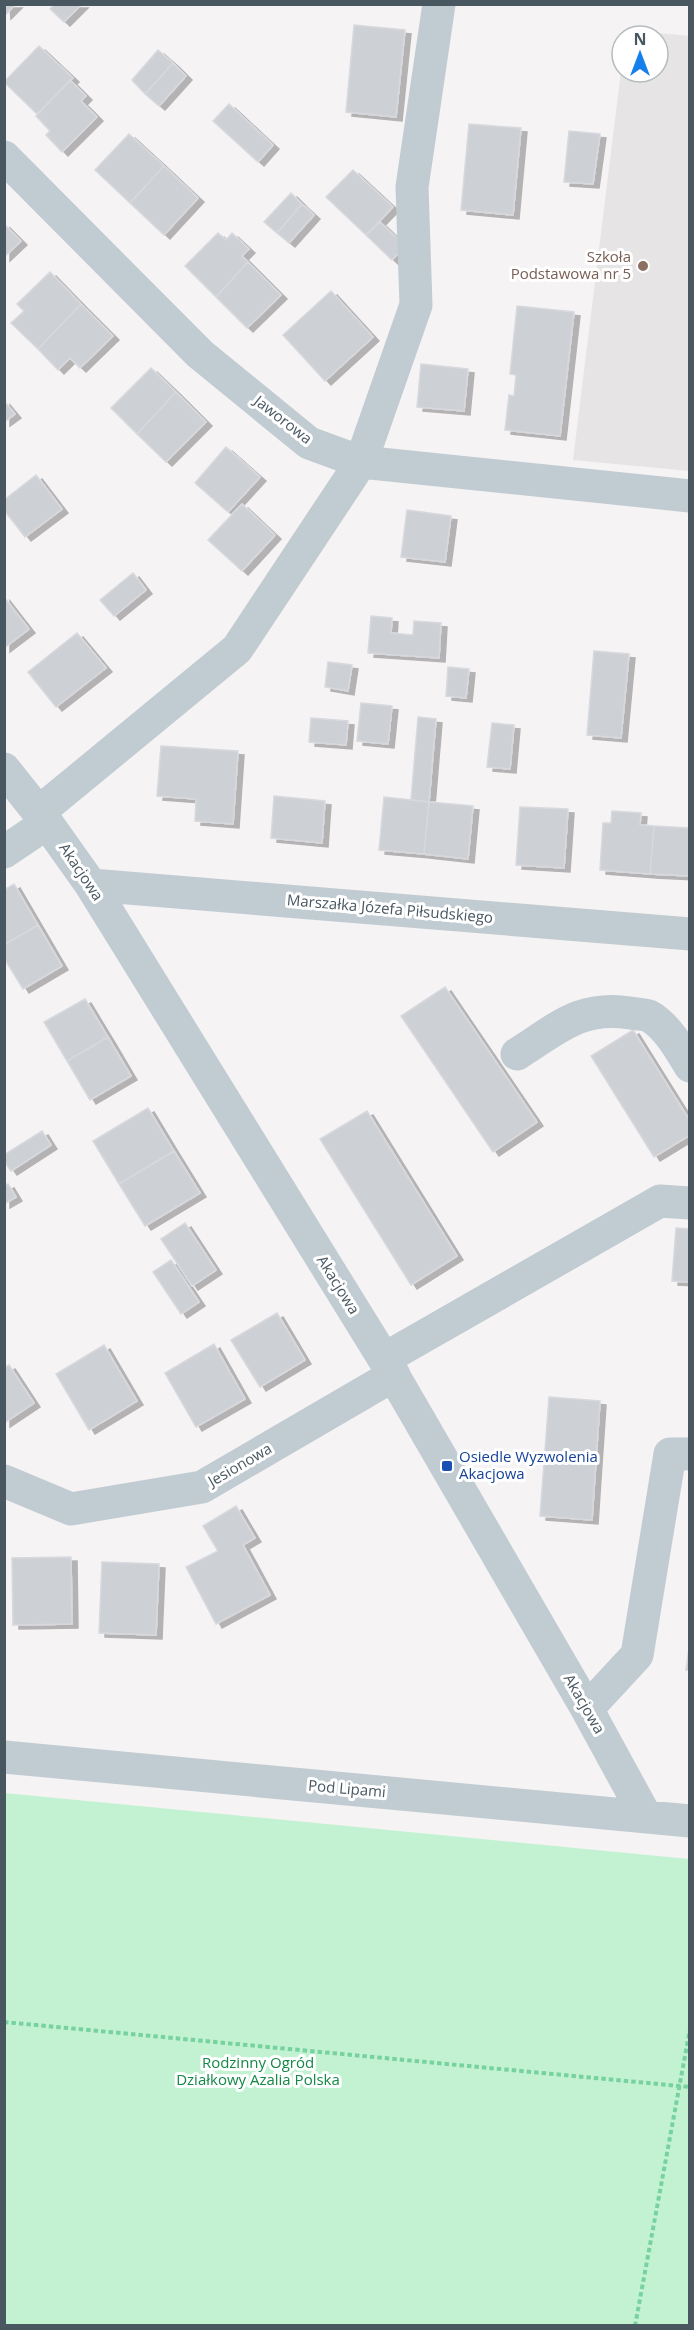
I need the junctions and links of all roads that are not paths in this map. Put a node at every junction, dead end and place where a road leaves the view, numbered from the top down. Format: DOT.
graph roads {
  1 [pos="439,4"];
  2 [pos="4,157"];
  3 [pos="362,462"];
  4 [pos="690,496"];
  5 [pos="4,769"];
  6 [pos="43,817"];
  7 [pos="4,852"];
  8 [pos="91,885"];
  9 [pos="690,934"];
  10 [pos="517,1054"];
  11 [pos="690,1066"];
  12 [pos="686,1200"];
  13 [pos="389,1367"];
  14 [pos="690,1454"];
  15 [pos="4,1481"];
  16 [pos="587,1709"];
  17 [pos="4,1757"];
  18 [pos="646,1817"];
  19 [pos="690,1821"];
  1 -- 3 [label="street"];
  2 -- 3 [label="street, Jaworowa"];
  3 -- 4 [label="street, Jaworowa"];
  3 -- 6 [label="street"];
  5 -- 6 [label="street, Akacjowa"];
  6 -- 7 [label="street"];
  6 -- 8 [label="street, Akacjowa"];
  8 -- 9 [label="street, Marszałka Józefa Piłsudskiego"];
  8 -- 13 [label="street, Akacjowa"];
  10 -- 11 [label="street"];
  12 -- 13 [label="street, Jesionowa"];
  13 -- 15 [label="street, Jesionowa"];
  13 -- 16 [label="street, Akacjowa"];
  14 -- 16 [label="street"];
  16 -- 18 [label="street, Akacjowa"];
  17 -- 18 [label="street, Pod Lipami"];
  18 -- 19 [label="street, Pod Lipami"];
}
